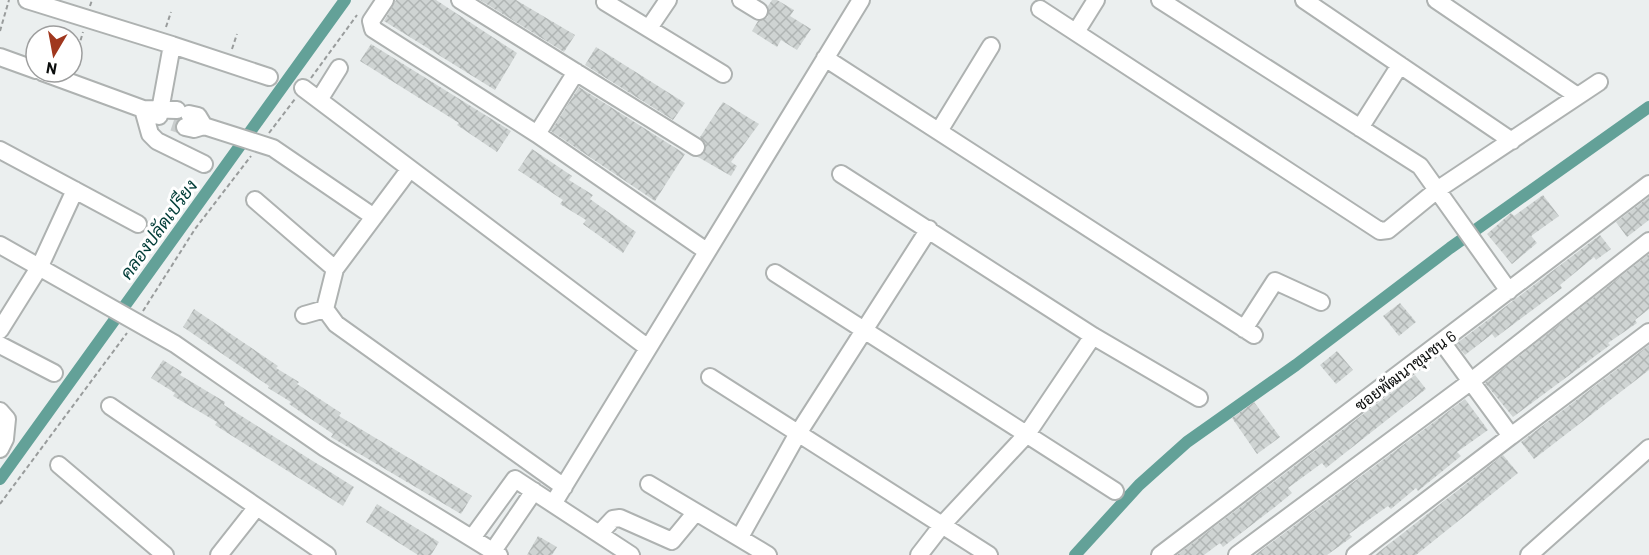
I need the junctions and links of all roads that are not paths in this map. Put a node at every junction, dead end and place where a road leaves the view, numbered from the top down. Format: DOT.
graph roads {
  1 [pos="27,0"];
  2 [pos="385,0"];
  3 [pos="459,0"];
  4 [pos="668,0"];
  5 [pos="741,0"];
  6 [pos="861,0"];
  7 [pos="1096,0"];
  8 [pos="1160,0"];
  9 [pos="1304,0"];
  10 [pos="1436,0"];
  11 [pos="605,2"];
  12 [pos="1181,6"];
  13 [pos="1040,9"];
  14 [pos="759,11"];
  15 [pos="649,28"];
  16 [pos="1076,32"];
  17 [pos="167,43"];
  18 [pos="991,46"];
  19 [pos="0,57"];
  20 [pos="825,58"];
  21 [pos="1400,65"];
  22 [pos="24,66"];
  23 [pos="339,68"];
  24 [pos="576,72"];
  25 [pos="723,74"];
  26 [pos="269,77"];
  27 [pos="1599,82"];
  28 [pos="77,84"];
  29 [pos="303,88"];
  30 [pos="1576,95"];
  31 [pos="319,100"];
  32 [pos="167,115"];
  33 [pos="1360,128"];
  34 [pos="939,131"];
  35 [pos="537,134"];
  36 [pos="1512,141"];
  37 [pos="696,147"];
  38 [pos="0,150"];
  39 [pos="204,164"];
  40 [pos="409,170"];
  41 [pos="841,174"];
  42 [pos="1649,184"];
  43 [pos="75,190"];
  44 [pos="1437,190"];
  45 [pos="255,200"];
  46 [pos="374,217"];
  47 [pos="138,224"];
  48 [pos="929,229"];
  49 [pos="1649,241"];
  50 [pos="0,245"];
  51 [pos="705,250"];
  52 [pos="40,266"];
  53 [pos="335,269"];
  54 [pos="775,273"];
  55 [pos="1509,291"];
  56 [pos="1321,302"];
  57 [pos="325,309"];
  58 [pos="304,315"];
  59 [pos="0,330"];
  60 [pos="863,331"];
  61 [pos="1649,332"];
  62 [pos="1093,336"];
  63 [pos="1442,342"];
  64 [pos="0,345"];
  65 [pos="648,348"];
  66 [pos="54,374"];
  67 [pos="710,377"];
  68 [pos="1470,382"];
  69 [pos="1199,398"];
  70 [pos="110,406"];
  71 [pos="0,411"];
  72 [pos="1027,434"];
  73 [pos="797,435"];
  74 [pos="1511,436"];
  75 [pos="1649,448"];
  76 [pos="0,449"];
  77 [pos="59,465"];
  78 [pos="649,484"];
  79 [pos="564,488"];
  80 [pos="534,491"];
  81 [pos="1115,491"];
  82 [pos="552,504"];
  83 [pos="256,508"];
  84 [pos="691,518"];
  85 [pos="943,524"];
  86 [pos="599,534"];
  87 [pos="740,537"];
  88 [pos="472,538"];
  89 [pos="496,553"];
  90 [pos="626,554"];
  91 [pos="165,555"];
  92 [pos="219,555"];
  93 [pos="327,555"];
  94 [pos="768,555"];
  95 [pos="919,555"];
  96 [pos="989,555"];
  97 [pos="1160,555"];
  98 [pos="1237,555"];
  99 [pos="1355,555"];
  100 [pos="1529,555"];
  1 -- 17 [label="street"];
  2 -- 35 [label="street"];
  3 -- 24 [label="street"];
  4 -- 15 [label="street"];
  5 -- 14 [label="street"];
  6 -- 20 [label="street"];
  7 -- 16 [label="street"];
  8 -- 12 [label="street"];
  9 -- 21 [label="street"];
  10 -- 30 [label="street"];
  11 -- 15 [label="street"];
  12 -- 33 [label="street"];
  13 -- 16 [label="street"];
  15 -- 25 [label="street"];
  16 -- 44 [label="street"];
  17 -- 26 [label="street"];
  17 -- 32 [label="street"];
  18 -- 34 [label="street"];
  19 -- 22 [label="street"];
  20 -- 34 [label="street"];
  20 -- 51 [label="street"];
  21 -- 33 [label="street"];
  21 -- 36 [label="street"];
  23 -- 31 [label="street"];
  24 -- 35 [label="street"];
  24 -- 37 [label="street"];
  27 -- 30 [label="street"];
  28 -- 32 [label="street"];
  29 -- 31 [label="street"];
  30 -- 36 [label="street"];
  31 -- 40 [label="street"];
  32 -- 39 [label="street"];
  32 -- 46 [label="street"];
  33 -- 44 [label="street"];
  34 -- 56 [label="street"];
  35 -- 51 [label="street"];
  36 -- 44 [label="street"];
  38 -- 43 [label="street"];
  40 -- 46 [label="street"];
  40 -- 65 [label="street"];
  41 -- 48 [label="street"];
  42 -- 55 [label="street, ซอยพัฒนาชุมชน 6"];
  43 -- 47 [label="street"];
  43 -- 52 [label="street"];
  44 -- 55 [label="street"];
  45 -- 53 [label="street"];
  46 -- 53 [label="street"];
  48 -- 60 [label="street"];
  48 -- 62 [label="street"];
  49 -- 68 [label="street"];
  50 -- 52 [label="street"];
  51 -- 65 [label="street"];
  52 -- 59 [label="street"];
  52 -- 88 [label="street"];
  53 -- 57 [label="street"];
  54 -- 60 [label="street"];
  55 -- 63 [label="street, ซอยพัฒนาชุมชน 6"];
  57 -- 58 [label="street"];
  57 -- 79 [label="street"];
  60 -- 72 [label="street"];
  60 -- 73 [label="street"];
  61 -- 74 [label="street"];
  62 -- 69 [label="street"];
  62 -- 72 [label="street"];
  63 -- 68 [label="street"];
  63 -- 97 [label="street, ซอยพัฒนาชุมชน 6"];
  64 -- 66 [label="street"];
  65 -- 79 [label="street"];
  67 -- 73 [label="street"];
  68 -- 74 [label="street"];
  68 -- 98 [label="street"];
  70 -- 83 [label="street"];
  71 -- 76 [label="street"];
  72 -- 81 [label="street"];
  72 -- 85 [label="street"];
  73 -- 85 [label="street"];
  73 -- 87 [label="street"];
  74 -- 99 [label="street"];
  75 -- 100 [label="street"];
  77 -- 91 [label="street"];
  78 -- 87 [label="street"];
  79 -- 82 [label="street"];
  80 -- 82 [label="street"];
  80 -- 88 [label="street"];
  80 -- 89 [label="street"];
  82 -- 86 [label="street"];
  83 -- 92 [label="street"];
  83 -- 93 [label="street"];
  84 -- 86 [label="street"];
  85 -- 95 [label="street"];
  85 -- 96 [label="street"];
  86 -- 90 [label="street"];
  87 -- 94 [label="street"];
  88 -- 89 [label="street"];
}
